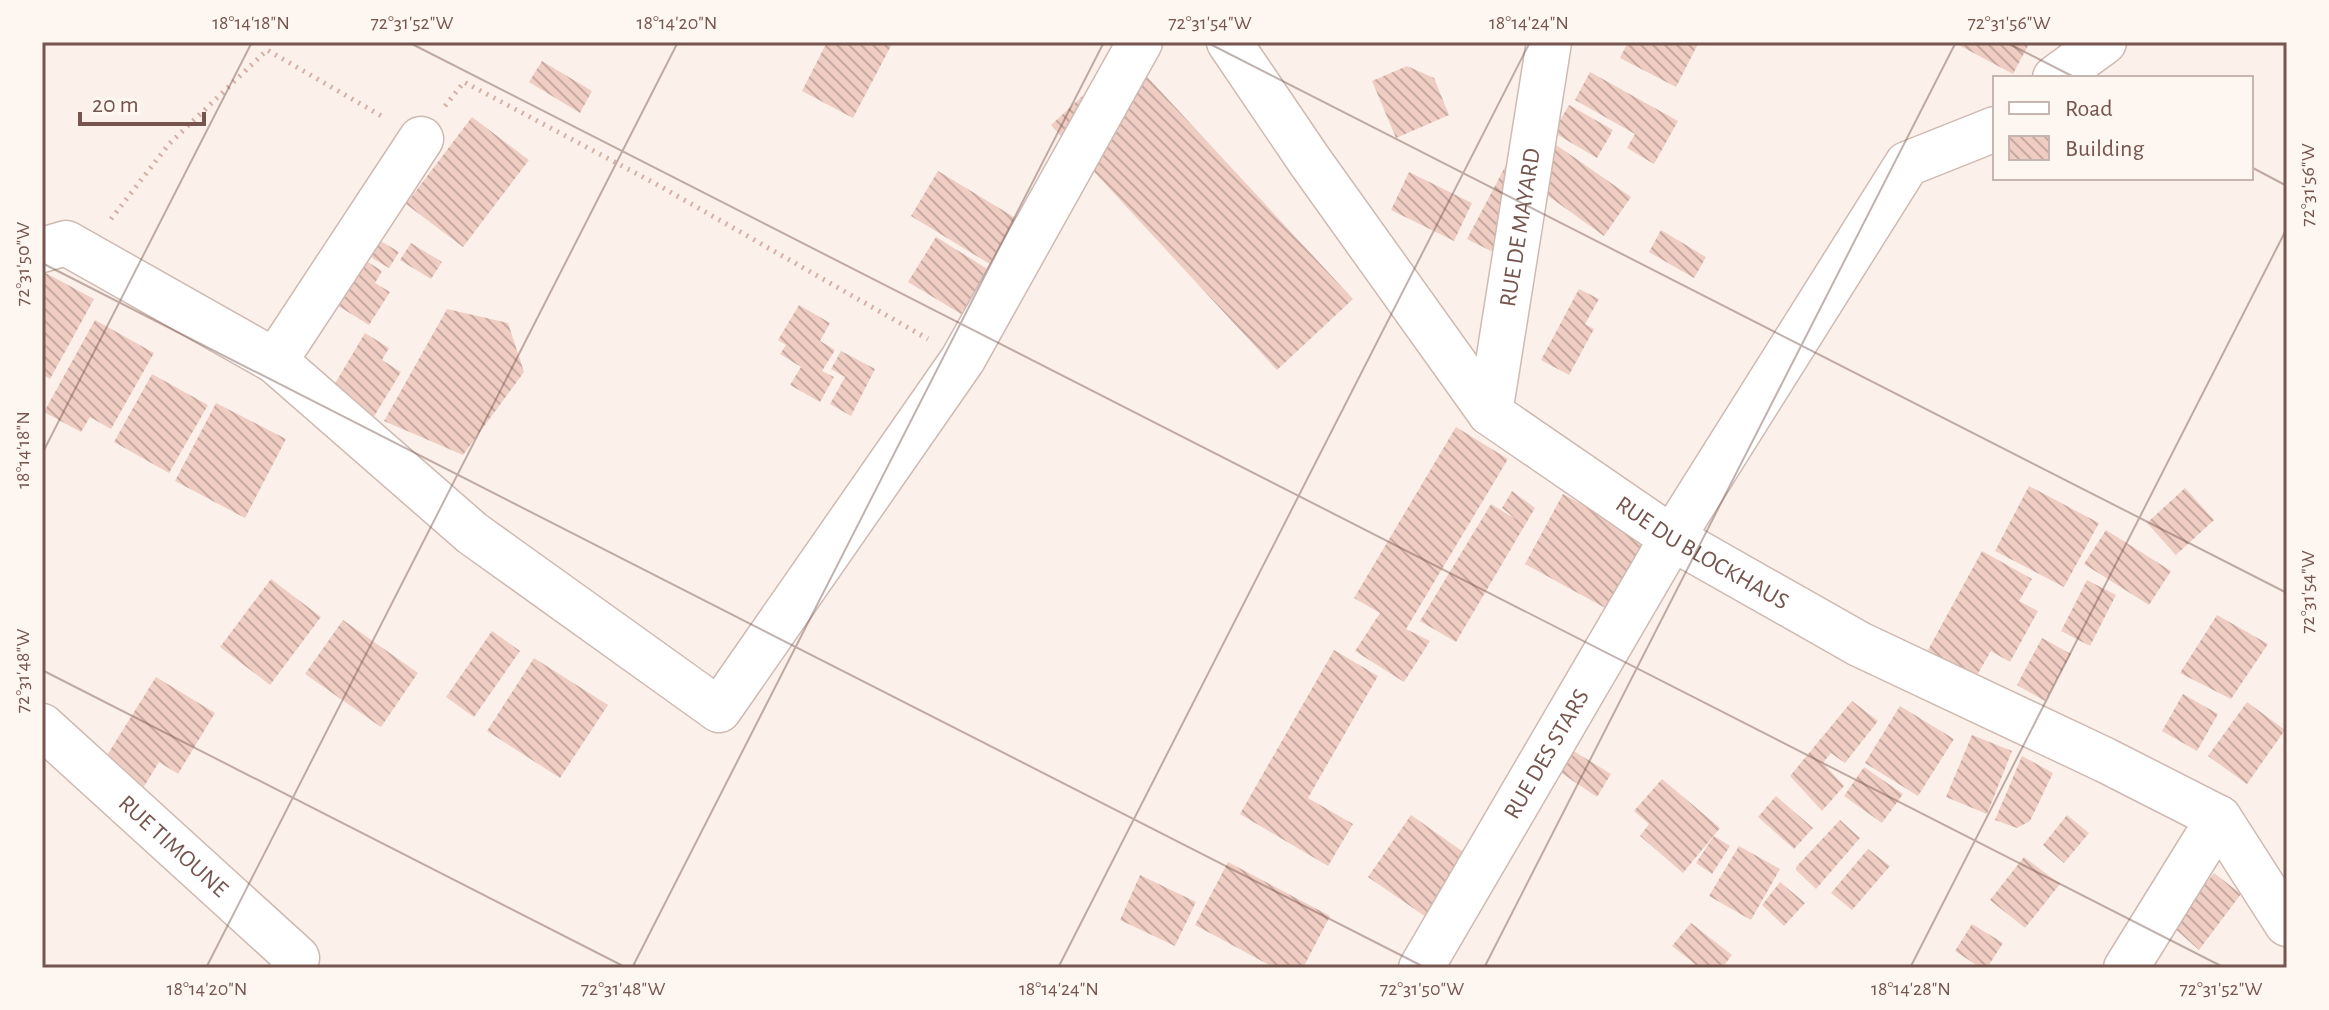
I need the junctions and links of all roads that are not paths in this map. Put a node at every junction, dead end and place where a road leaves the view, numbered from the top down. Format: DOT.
graph roads {
  1 [pos="1140,42"];
  2 [pos="1229,42"];
  3 [pos="1549,42"];
  4 [pos="2104,42"];
  5 [pos="2058,76"];
  6 [pos="1993,130"];
  7 [pos="421,139"];
  8 [pos="63,252"];
  9 [pos="275,361"];
  10 [pos="1490,413"];
  11 [pos="1672,538"];
  12 [pos="42,726"];
  13 [pos="2219,818"];
  14 [pos="2287,924"];
  15 [pos="292,968"];
  16 [pos="1421,968"];
  17 [pos="2126,968"];
  1 -- 9 [label="street"];
  2 -- 10 [label="street, RUE DU BLOCKHAUS"];
  3 -- 10 [label="street, RUE DE MAYARD"];
  4 -- 5 [label="street"];
  6 -- 11 [label="street, RUE DES STARS"];
  7 -- 9 [label="street"];
  8 -- 9 [label="street"];
  10 -- 11 [label="street, RUE DU BLOCKHAUS"];
  11 -- 13 [label="street, RUE DU BLOCKHAUS"];
  11 -- 16 [label="street, RUE DES STARS"];
  12 -- 15 [label="street, RUE TIMOUNE"];
  13 -- 14 [label="street"];
  13 -- 17 [label="street"];
}
